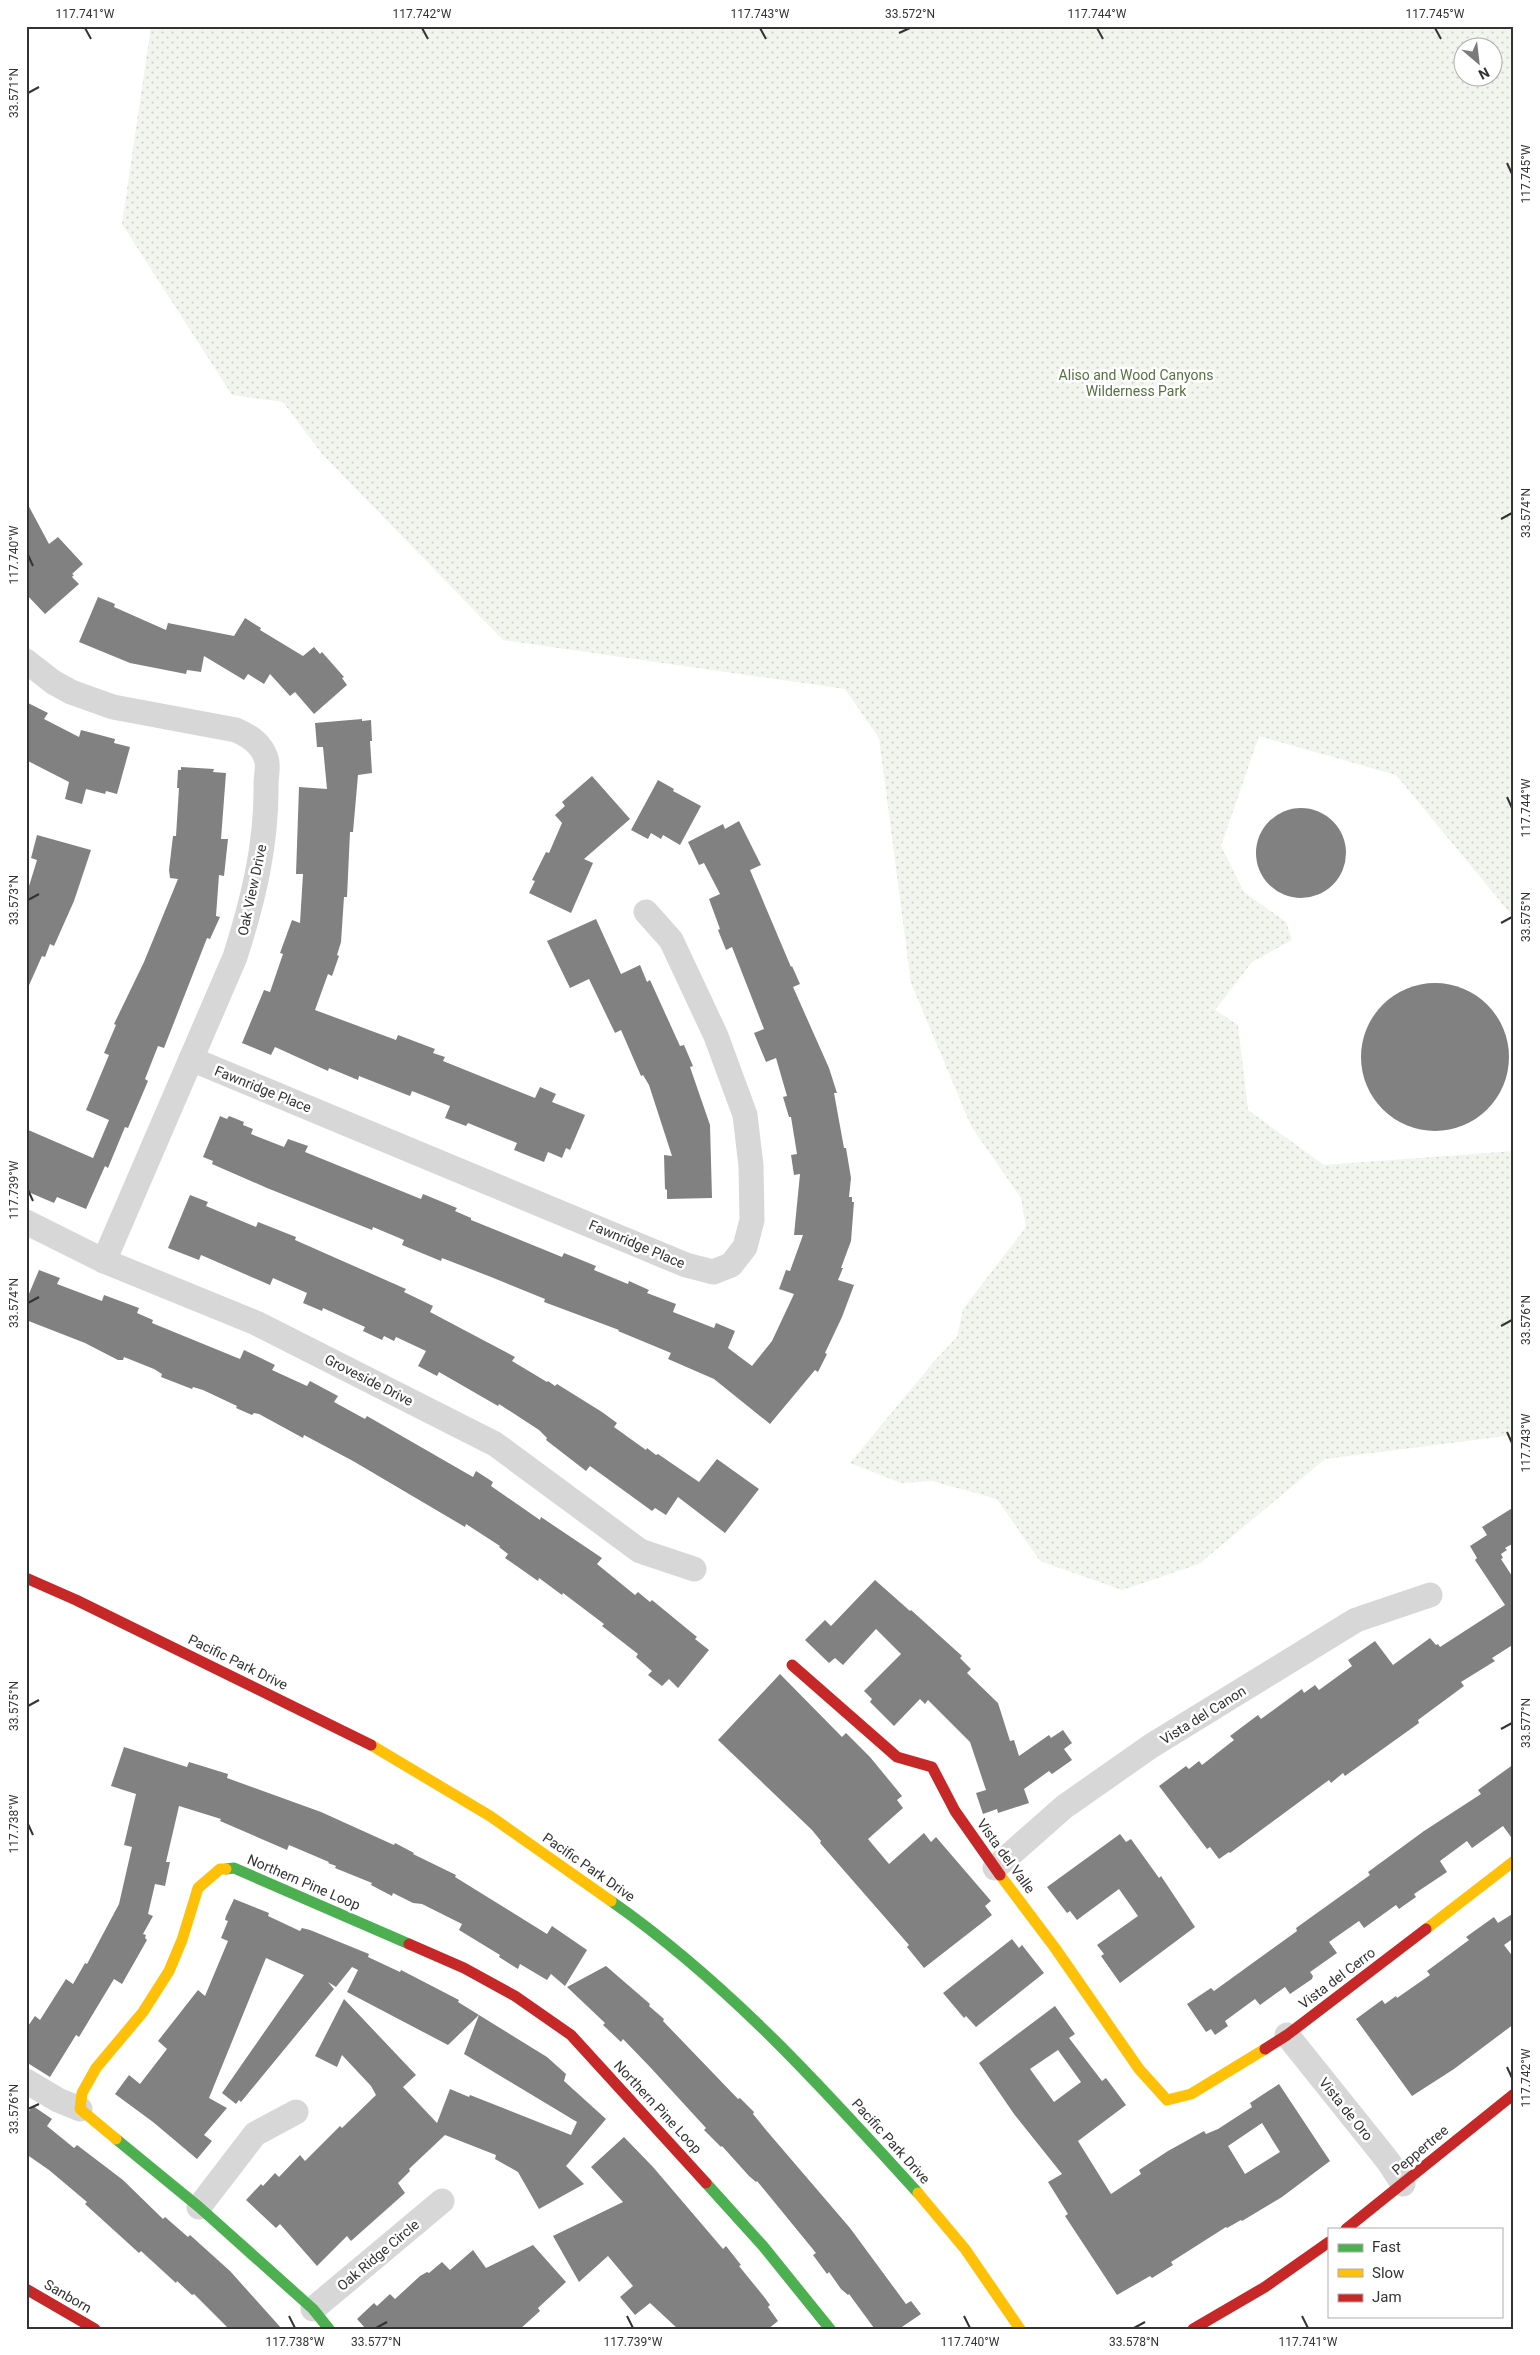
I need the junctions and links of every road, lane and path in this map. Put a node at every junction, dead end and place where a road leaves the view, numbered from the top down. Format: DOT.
graph roads {
  1 [pos="26,661"];
  2 [pos="646,912"];
  3 [pos="191,1059"];
  4 [pos="26,1222"];
  5 [pos="104,1261"];
  6 [pos="694,1569"];
  7 [pos="26,1578"];
  8 [pos="1430,1595"];
  9 [pos="792,1665"];
  10 [pos="1514,1861"];
  11 [pos="995,1868"];
  12 [pos="1287,2035"];
  13 [pos="26,2081"];
  14 [pos="1514,2094"];
  15 [pos="1167,2100"];
  16 [pos="80,2109"];
  17 [pos="296,2112"];
  18 [pos="1403,2184"];
  19 [pos="442,2201"];
  20 [pos="199,2207"];
  21 [pos="1347,2228"];
  22 [pos="1328,2243"];
  23 [pos="26,2289"];
  24 [pos="313,2309"];
  25 [pos="95,2329"];
  26 [pos="329,2329"];
  27 [pos="830,2329"];
  28 [pos="1020,2329"];
  29 [pos="1193,2329"];
  1 -- 3 [label="street, Oak View Drive"];
  2 -- 3 [label="street, Fawnridge Place"];
  3 -- 5 [label="street, Oak View Drive"];
  4 -- 5 [label="street, Groveside Drive"];
  5 -- 6 [label="street, Groveside Drive"];
  7 -- 28 [label="street, Pacific Park Drive"];
  8 -- 11 [label="street, Vista del Canon"];
  9 -- 11 [label="street, Vista del Valle"];
  10 -- 12 [label="street, Vista del Cerro"];
  11 -- 15 [label="street, Vista del Valle"];
  12 -- 15 [label="street, Vista del Cerro"];
  12 -- 18 [label="street, Vista de Oro"];
  13 -- 16 [label="street"];
  14 -- 18 [label="street, Peppertree"];
  16 -- 20 [label="street"];
  16 -- 27 [label="street, Northern Pine Loop"];
  17 -- 20 [label="street"];
  18 -- 21 [label="street, Peppertree"];
  19 -- 24 [label="street, Oak Ridge Circle"];
  20 -- 24 [label="street"];
  22 -- 29 [label="street"];
  23 -- 25 [label="street, Sanborn"];
  24 -- 26 [label="street"];
}
